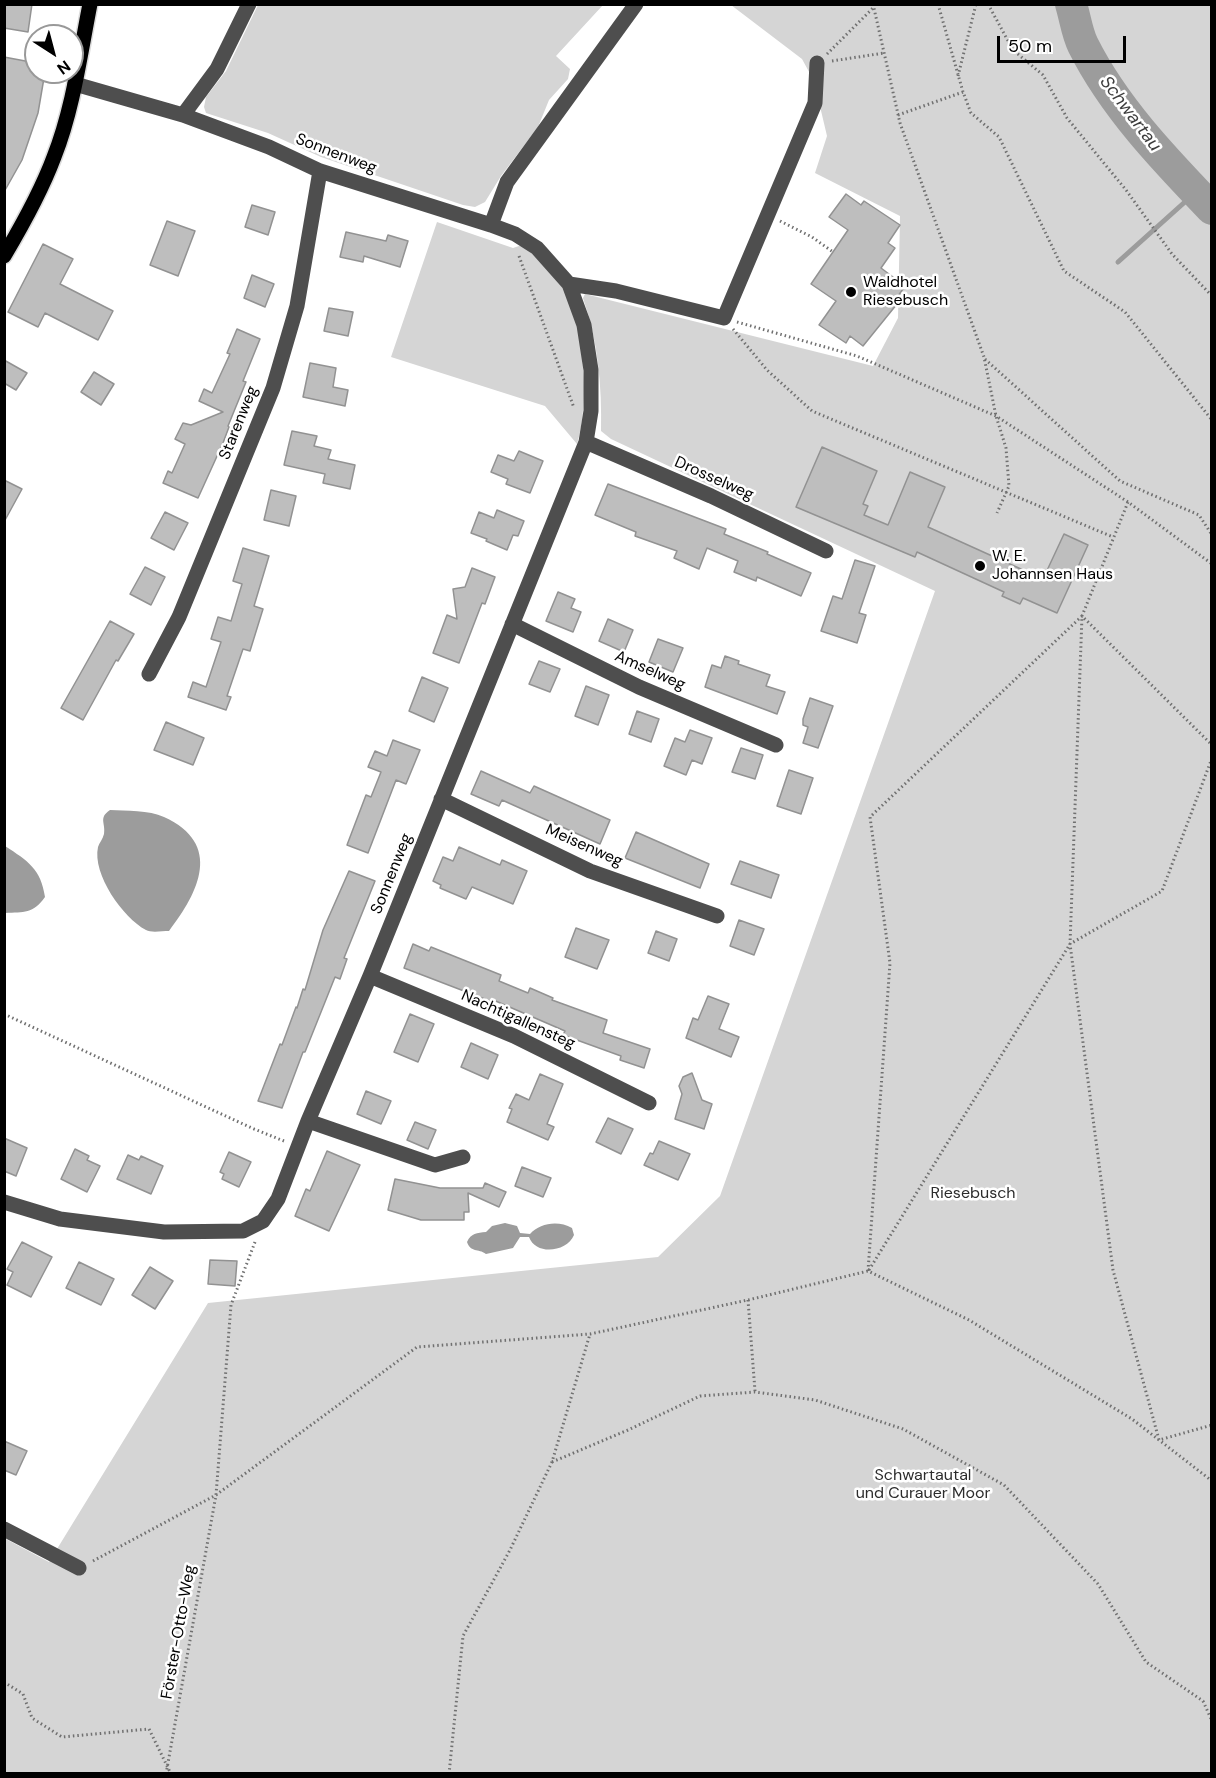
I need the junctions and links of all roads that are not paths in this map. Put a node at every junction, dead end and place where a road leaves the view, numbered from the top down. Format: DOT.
graph roads {
  1 [pos="90,4"];
  2 [pos="249,4"];
  3 [pos="636,4"];
  4 [pos="84,36"];
  5 [pos="817,63"];
  6 [pos="75,84"];
  7 [pos="183,115"];
  8 [pos="320,171"];
  9 [pos="490,225"];
  10 [pos="4,256"];
  11 [pos="569,284"];
  12 [pos="586,442"];
  13 [pos="826,551"];
  14 [pos="512,624"];
  15 [pos="149,674"];
  16 [pos="776,745"];
  17 [pos="441,799"];
  18 [pos="717,916"];
  19 [pos="370,976"];
  20 [pos="649,1103"];
  21 [pos="308,1121"];
  22 [pos="463,1157"];
  23 [pos="4,1202"];
  24 [pos="4,1529"];
  25 [pos="79,1568"];
  1 -- 4 [label="main road"];
  2 -- 7 [label="street"];
  3 -- 9 [label="street"];
  5 -- 11 [label="street"];
  6 -- 7 [label="street, Sonnenweg"];
  6 -- 10 [label="main road"];
  7 -- 8 [label="street, Sonnenweg"];
  8 -- 9 [label="street, Sonnenweg"];
  8 -- 15 [label="street, Starenweg"];
  9 -- 11 [label="street, Sonnenweg"];
  11 -- 12 [label="street, Sonnenweg"];
  12 -- 13 [label="street, Drosselweg"];
  12 -- 14 [label="street, Sonnenweg"];
  14 -- 16 [label="street, Amselweg"];
  14 -- 17 [label="street, Sonnenweg"];
  17 -- 18 [label="street, Meisenweg"];
  17 -- 19 [label="street, Sonnenweg"];
  19 -- 20 [label="street, Nachtigallensteg"];
  19 -- 21 [label="street, Sonnenweg"];
  21 -- 22 [label="street"];
  21 -- 23 [label="street, Sonnenweg"];
  24 -- 25 [label="street"];
}
